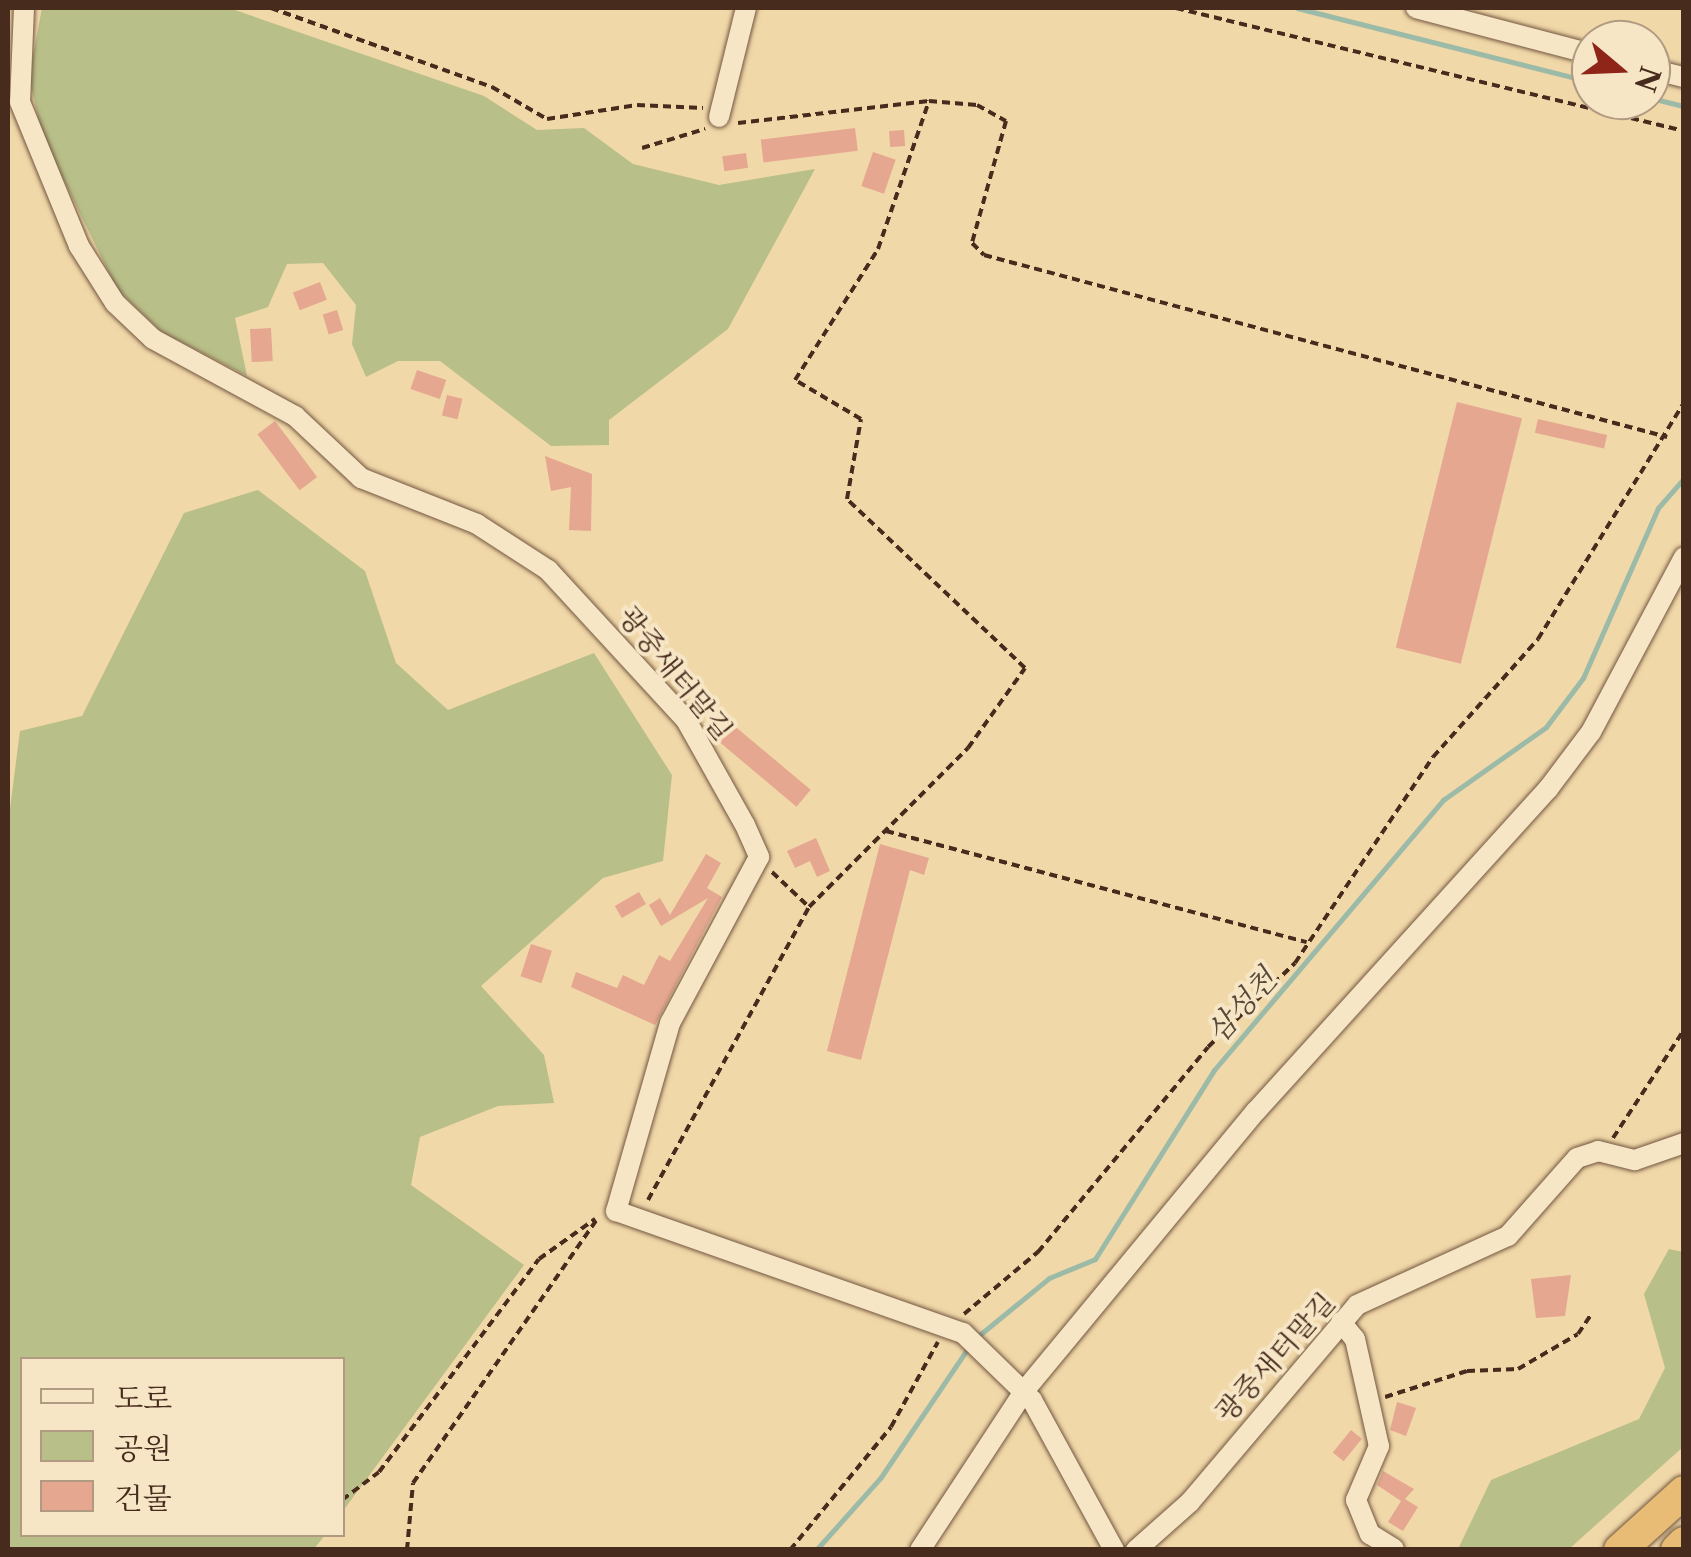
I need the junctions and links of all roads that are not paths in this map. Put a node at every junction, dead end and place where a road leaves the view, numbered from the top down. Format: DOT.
graph roads {
  1 [pos="24,8"];
  2 [pos="746,8"];
  3 [pos="1416,8"];
  4 [pos="1571,49"];
  5 [pos="721,119"];
  6 [pos="1684,558"];
  7 [pos="1684,1143"];
  8 [pos="1341,1322"];
  9 [pos="1018,1383"];
  10 [pos="1684,1492"];
  11 [pos="1364,1541"];
  12 [pos="1684,1544"];
  13 [pos="1394,1548"];
  14 [pos="920,1550"];
  15 [pos="1114,1550"];
  16 [pos="1136,1550"];
  17 [pos="1620,1550"];
  18 [pos="1677,1550"];
  1 -- 9 [label="street, 광중새터말길"];
  2 -- 5 [label="street"];
  3 -- 4 [label="street"];
  6 -- 9 [label="street"];
  7 -- 8 [label="street, 광중새터말길"];
  8 -- 11 [label="street"];
  8 -- 16 [label="street, 광중새터말길"];
  9 -- 14 [label="street"];
  9 -- 15 [label="street"];
  10 -- 17 [label="highway"];
  11 -- 13 [label="street"];
  12 -- 18 [label="highway"];
}
